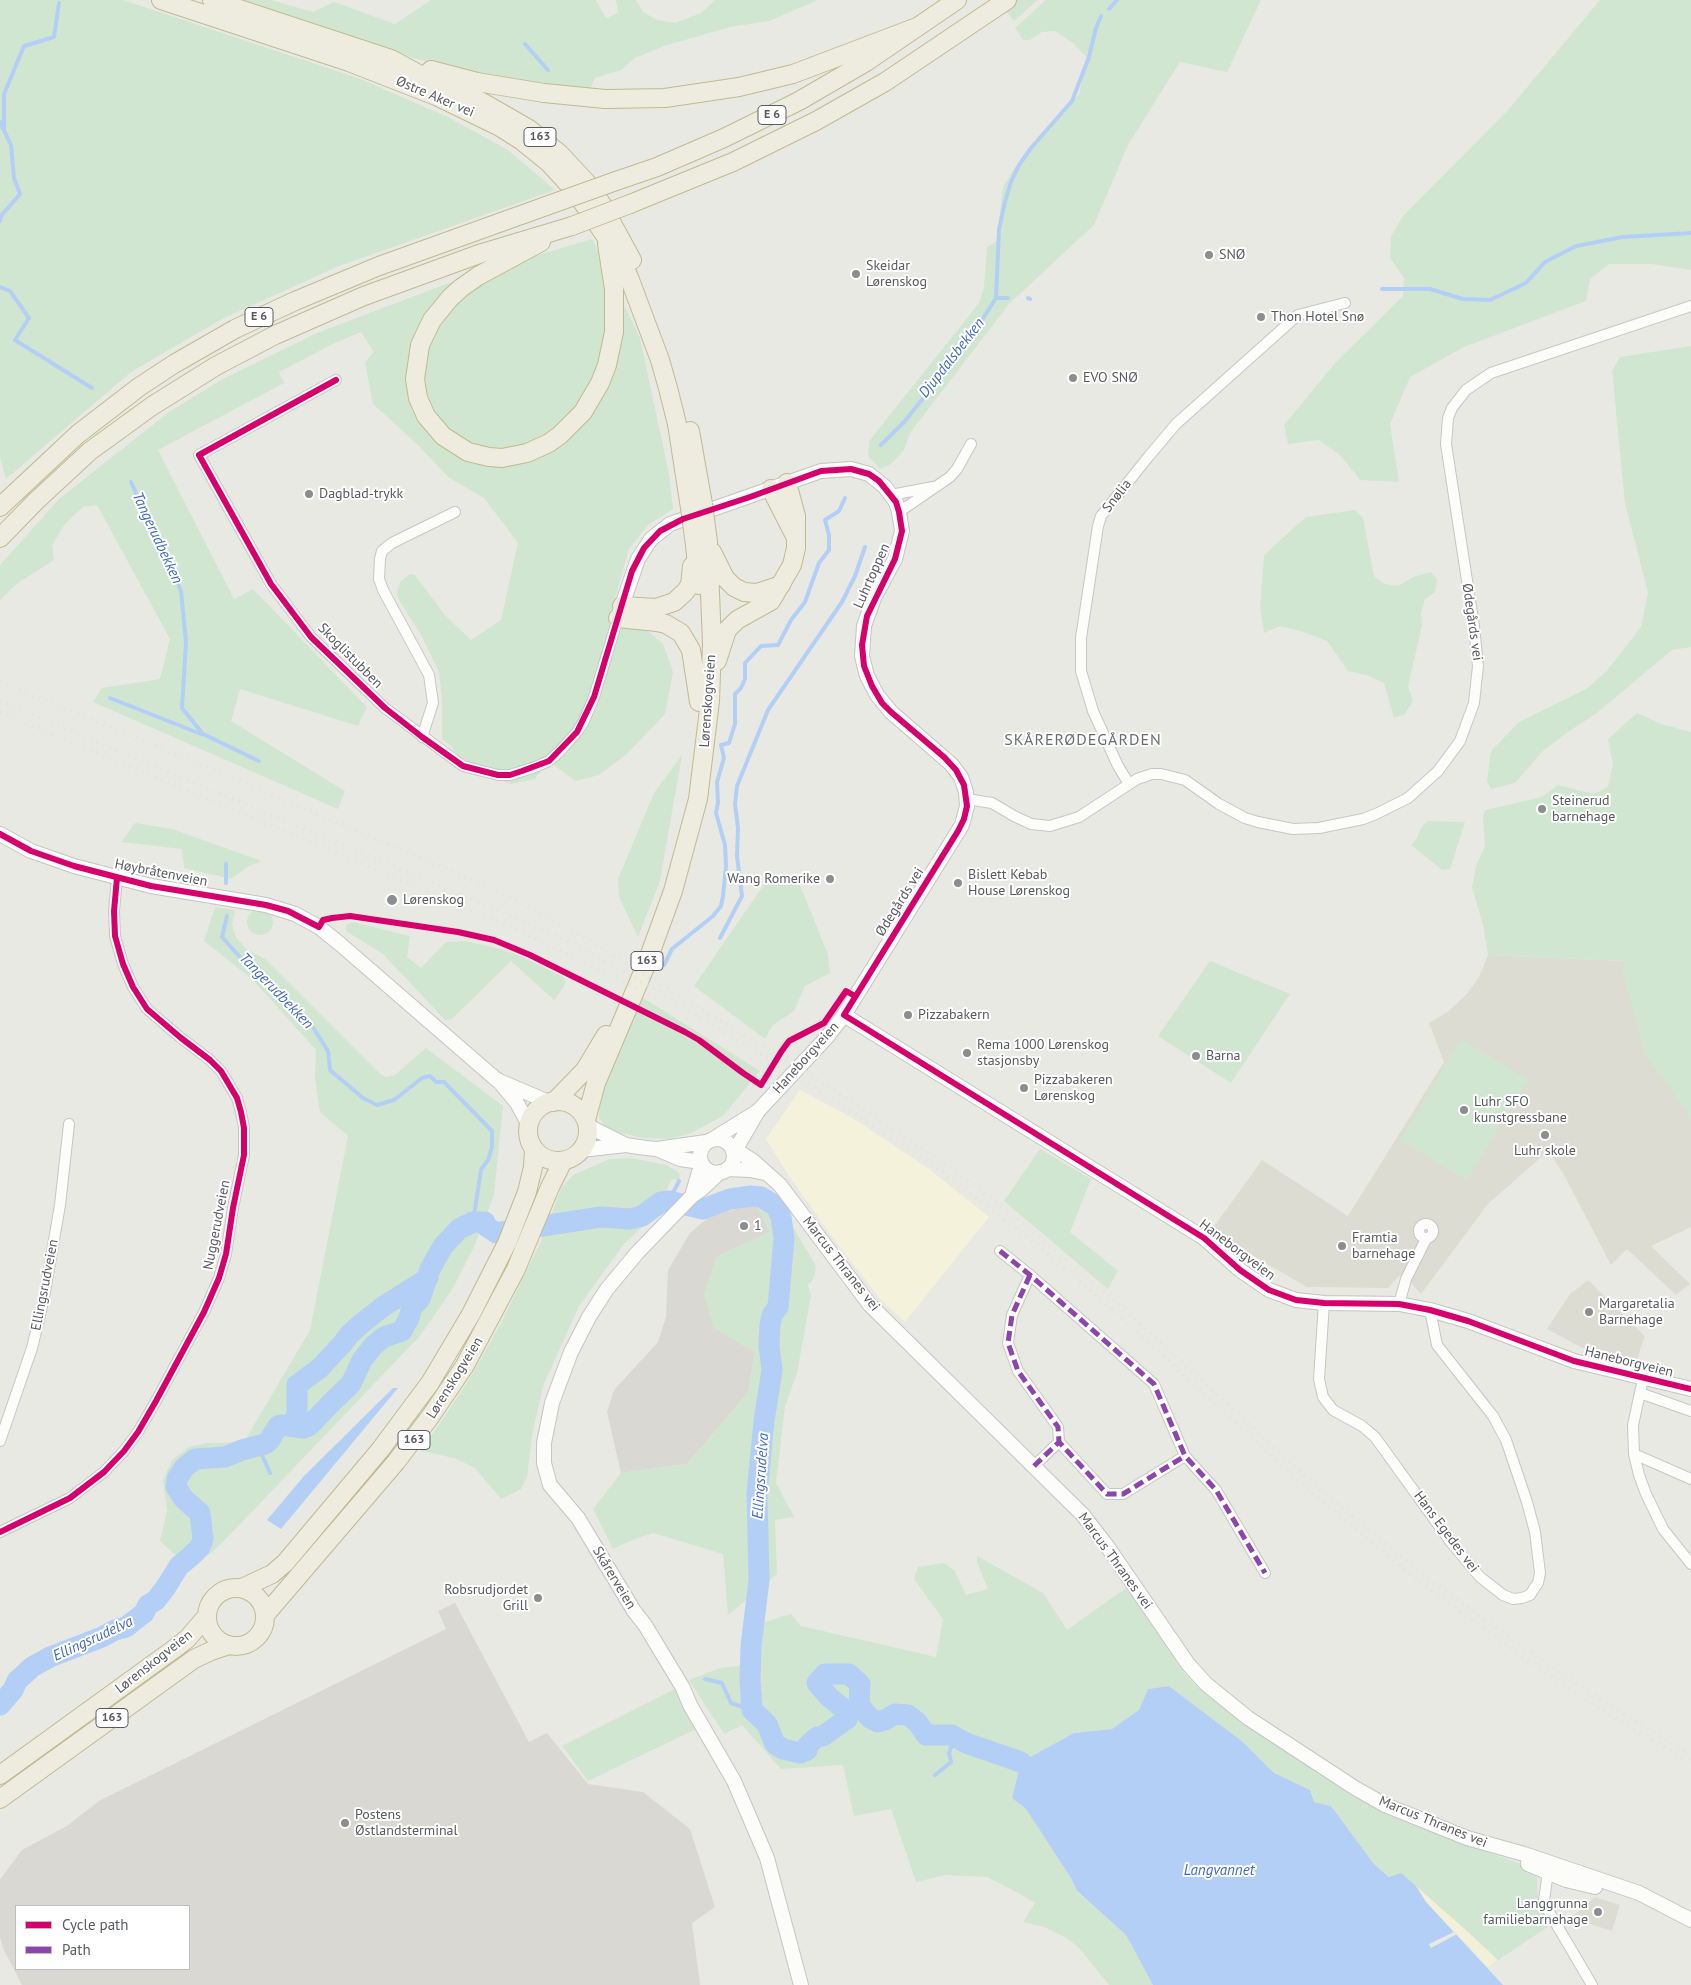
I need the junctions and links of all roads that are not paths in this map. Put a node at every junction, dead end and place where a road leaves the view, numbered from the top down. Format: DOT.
graph roads {
  1 [pos="161,0"];
  2 [pos="212,0"];
  3 [pos="957,0"];
  4 [pos="1007,0"];
  5 [pos="916,27"];
  6 [pos="391,59"];
  7 [pos="570,227"];
  8 [pos="606,238"];
  9 [pos="638,273"];
  10 [pos="636,294"];
  11 [pos="1345,303"];
  12 [pos="1691,306"];
  13 [pos="336,380"];
  14 [pos="972,444"];
  15 [pos="779,486"];
  16 [pos="936,486"];
  17 [pos="694,487"];
  18 [pos="891,495"];
  19 [pos="0,507"];
  20 [pos="455,512"];
  21 [pos="899,512"];
  22 [pos="0,538"];
  23 [pos="702,544"];
  24 [pos="781,585"];
  25 [pos="620,612"];
  26 [pos="704,702"];
  27 [pos="422,737"];
  28 [pos="1129,784"];
  29 [pos="967,799"];
  30 [pos="0,834"];
  31 [pos="117,878"];
  32 [pos="844,1015"];
  33 [pos="497,1080"];
  34 [pos="552,1102"];
  35 [pos="758,1111"];
  36 [pos="587,1123"];
  37 [pos="70,1124"];
  38 [pos="529,1124"];
  39 [pos="710,1140"];
  40 [pos="626,1145"];
  41 [pos="534,1149"];
  42 [pos="657,1149"];
  43 [pos="581,1150"];
  44 [pos="733,1151"];
  45 [pos="563,1161"];
  46 [pos="702,1164"];
  47 [pos="724,1171"];
  48 [pos="766,1173"];
  49 [pos="691,1197"];
  50 [pos="1426,1239"];
  51 [pos="1000,1251"];
  52 [pos="1030,1275"];
  53 [pos="1324,1303"];
  54 [pos="1399,1304"];
  55 [pos="1430,1310"];
  56 [pos="1643,1379"];
  57 [pos="1691,1389"];
  58 [pos="1640,1393"];
  59 [pos="1691,1411"];
  60 [pos="0,1441"];
  61 [pos="1059,1442"];
  62 [pos="1634,1454"];
  63 [pos="1185,1456"];
  64 [pos="1034,1466"];
  65 [pos="1691,1479"];
  66 [pos="0,1532"];
  67 [pos="1691,1564"];
  68 [pos="1265,1573"];
  69 [pos="242,1588"];
  70 [pos="266,1614"];
  71 [pos="207,1616"];
  72 [pos="230,1645"];
  73 [pos="0,1775"];
  74 [pos="0,1799"];
  75 [pos="1502,1849"];
  76 [pos="1551,1868"];
  77 [pos="1691,1920"];
  78 [pos="801,1985"];
  79 [pos="1592,1985"];
  1 -- 8 [label="highway, Østre Aker vei / 163"];
  2 -- 6 [label="highway, Østre Aker vei / 163"];
  3 -- 5 [label="highway, E 6"];
  4 -- 7 [label="highway, E 6, bridge"];
  5 -- 6 [label="highway"];
  5 -- 19 [label="highway, E 6, bridge"];
  6 -- 9 [label="highway, Østre Aker vei / 163"];
  7 -- 8 [label="highway, E 6"];
  7 -- 22 [label="highway, E 6"];
  8 -- 10 [label="highway, Østre Aker vei / 163"];
  9 -- 17 [label="highway, Lørenskogveien / 163"];
  10 -- 17 [label="highway, Lørenskogveien / 163"];
  11 -- 28 [label="street, Snølia"];
  12 -- 28 [label="street, Ødegårds vei"];
  13 -- 27 [label="street, Skoglistubben"];
  14 -- 16 [label="street"];
  15 -- 18 [label="street, Luhrtoppen"];
  15 -- 24 [label="highway"];
  15 -- 25 [label="street, Luhrtoppen"];
  16 -- 18 [label="street"];
  16 -- 21 [label="street"];
  17 -- 23 [label="highway, Lørenskogveien / 163, bridge"];
  18 -- 21 [label="street, Luhrtoppen"];
  20 -- 27 [label="street"];
  21 -- 29 [label="street, Luhrtoppen"];
  23 -- 24 [label="highway"];
  23 -- 25 [label="highway"];
  23 -- 26 [label="highway, Lørenskogveien / 163"];
  24 -- 26 [label="highway"];
  25 -- 26 [label="highway"];
  25 -- 27 [label="street, Skoglistubben"];
  26 -- 34 [label="highway, Lørenskogveien / 163"];
  26 -- 36 [label="highway, Lørenskogveien / 163"];
  28 -- 29 [label="street, Ødegårds vei"];
  29 -- 32 [label="street, Ødegårds vei"];
  30 -- 31 [label="street, Høybråtenveien"];
  31 -- 33 [label="street, Høybråtenveien"];
  31 -- 66 [label="street, Nuggerudveien"];
  32 -- 35 [label="street, Haneborgveien"];
  32 -- 53 [label="street, Haneborgveien"];
  33 -- 34 [label="street, Høybråtenveien"];
  33 -- 38 [label="street, Høybråtenveien"];
  34 -- 36 [label="highway"];
  34 -- 38 [label="highway, 163"];
  35 -- 39 [label="street, Haneborgveien"];
  35 -- 44 [label="street, Haneborgveien"];
  36 -- 40 [label="street"];
  36 -- 43 [label="highway, 163"];
  37 -- 60 [label="street, Ellingsrudveien"];
  38 -- 41 [label="highway, 163"];
  39 -- 42 [label="street"];
  39 -- 44 [label="street"];
  39 -- 46 [label="street"];
  40 -- 42 [label="street"];
  40 -- 43 [label="street"];
  41 -- 45 [label="highway"];
  41 -- 69 [label="highway, Lørenskogveien / 163"];
  42 -- 46 [label="street"];
  43 -- 45 [label="highway"];
  44 -- 47 [label="street"];
  44 -- 48 [label="street, Marcus Thranes vei"];
  45 -- 70 [label="highway, Lørenskogveien / 163"];
  46 -- 47 [label="street"];
  46 -- 49 [label="street, Skårerveien"];
  47 -- 48 [label="street"];
  47 -- 49 [label="street, Skårerveien"];
  48 -- 64 [label="street, Marcus Thranes vei"];
  49 -- 78 [label="street, Skårerveien"];
  50 -- 54 [label="street"];
  51 -- 52 [label="street"];
  52 -- 61 [label="street"];
  52 -- 63 [label="street"];
  53 -- 54 [label="street, Haneborgveien"];
  53 -- 55 [label="street, Hans Egedes vei"];
  54 -- 55 [label="street, Haneborgveien"];
  55 -- 56 [label="street, Haneborgveien"];
  56 -- 57 [label="street, Haneborgveien"];
  56 -- 58 [label="street"];
  58 -- 59 [label="street"];
  58 -- 62 [label="street"];
  61 -- 63 [label="street"];
  61 -- 64 [label="street"];
  62 -- 65 [label="street"];
  62 -- 67 [label="street"];
  63 -- 68 [label="street"];
  64 -- 75 [label="street, Marcus Thranes vei"];
  69 -- 70 [label="highway"];
  69 -- 71 [label="highway, 163"];
  70 -- 72 [label="highway, 163"];
  71 -- 72 [label="highway"];
  71 -- 73 [label="highway, Lørenskogveien / 163"];
  72 -- 74 [label="highway, Lørenskogveien / 163"];
  75 -- 76 [label="street, Marcus Thranes vei"];
  75 -- 76 [label="street, Marcus Thranes vei"];
  76 -- 77 [label="street, Marcus Thranes vei"];
  76 -- 79 [label="street"];
}
